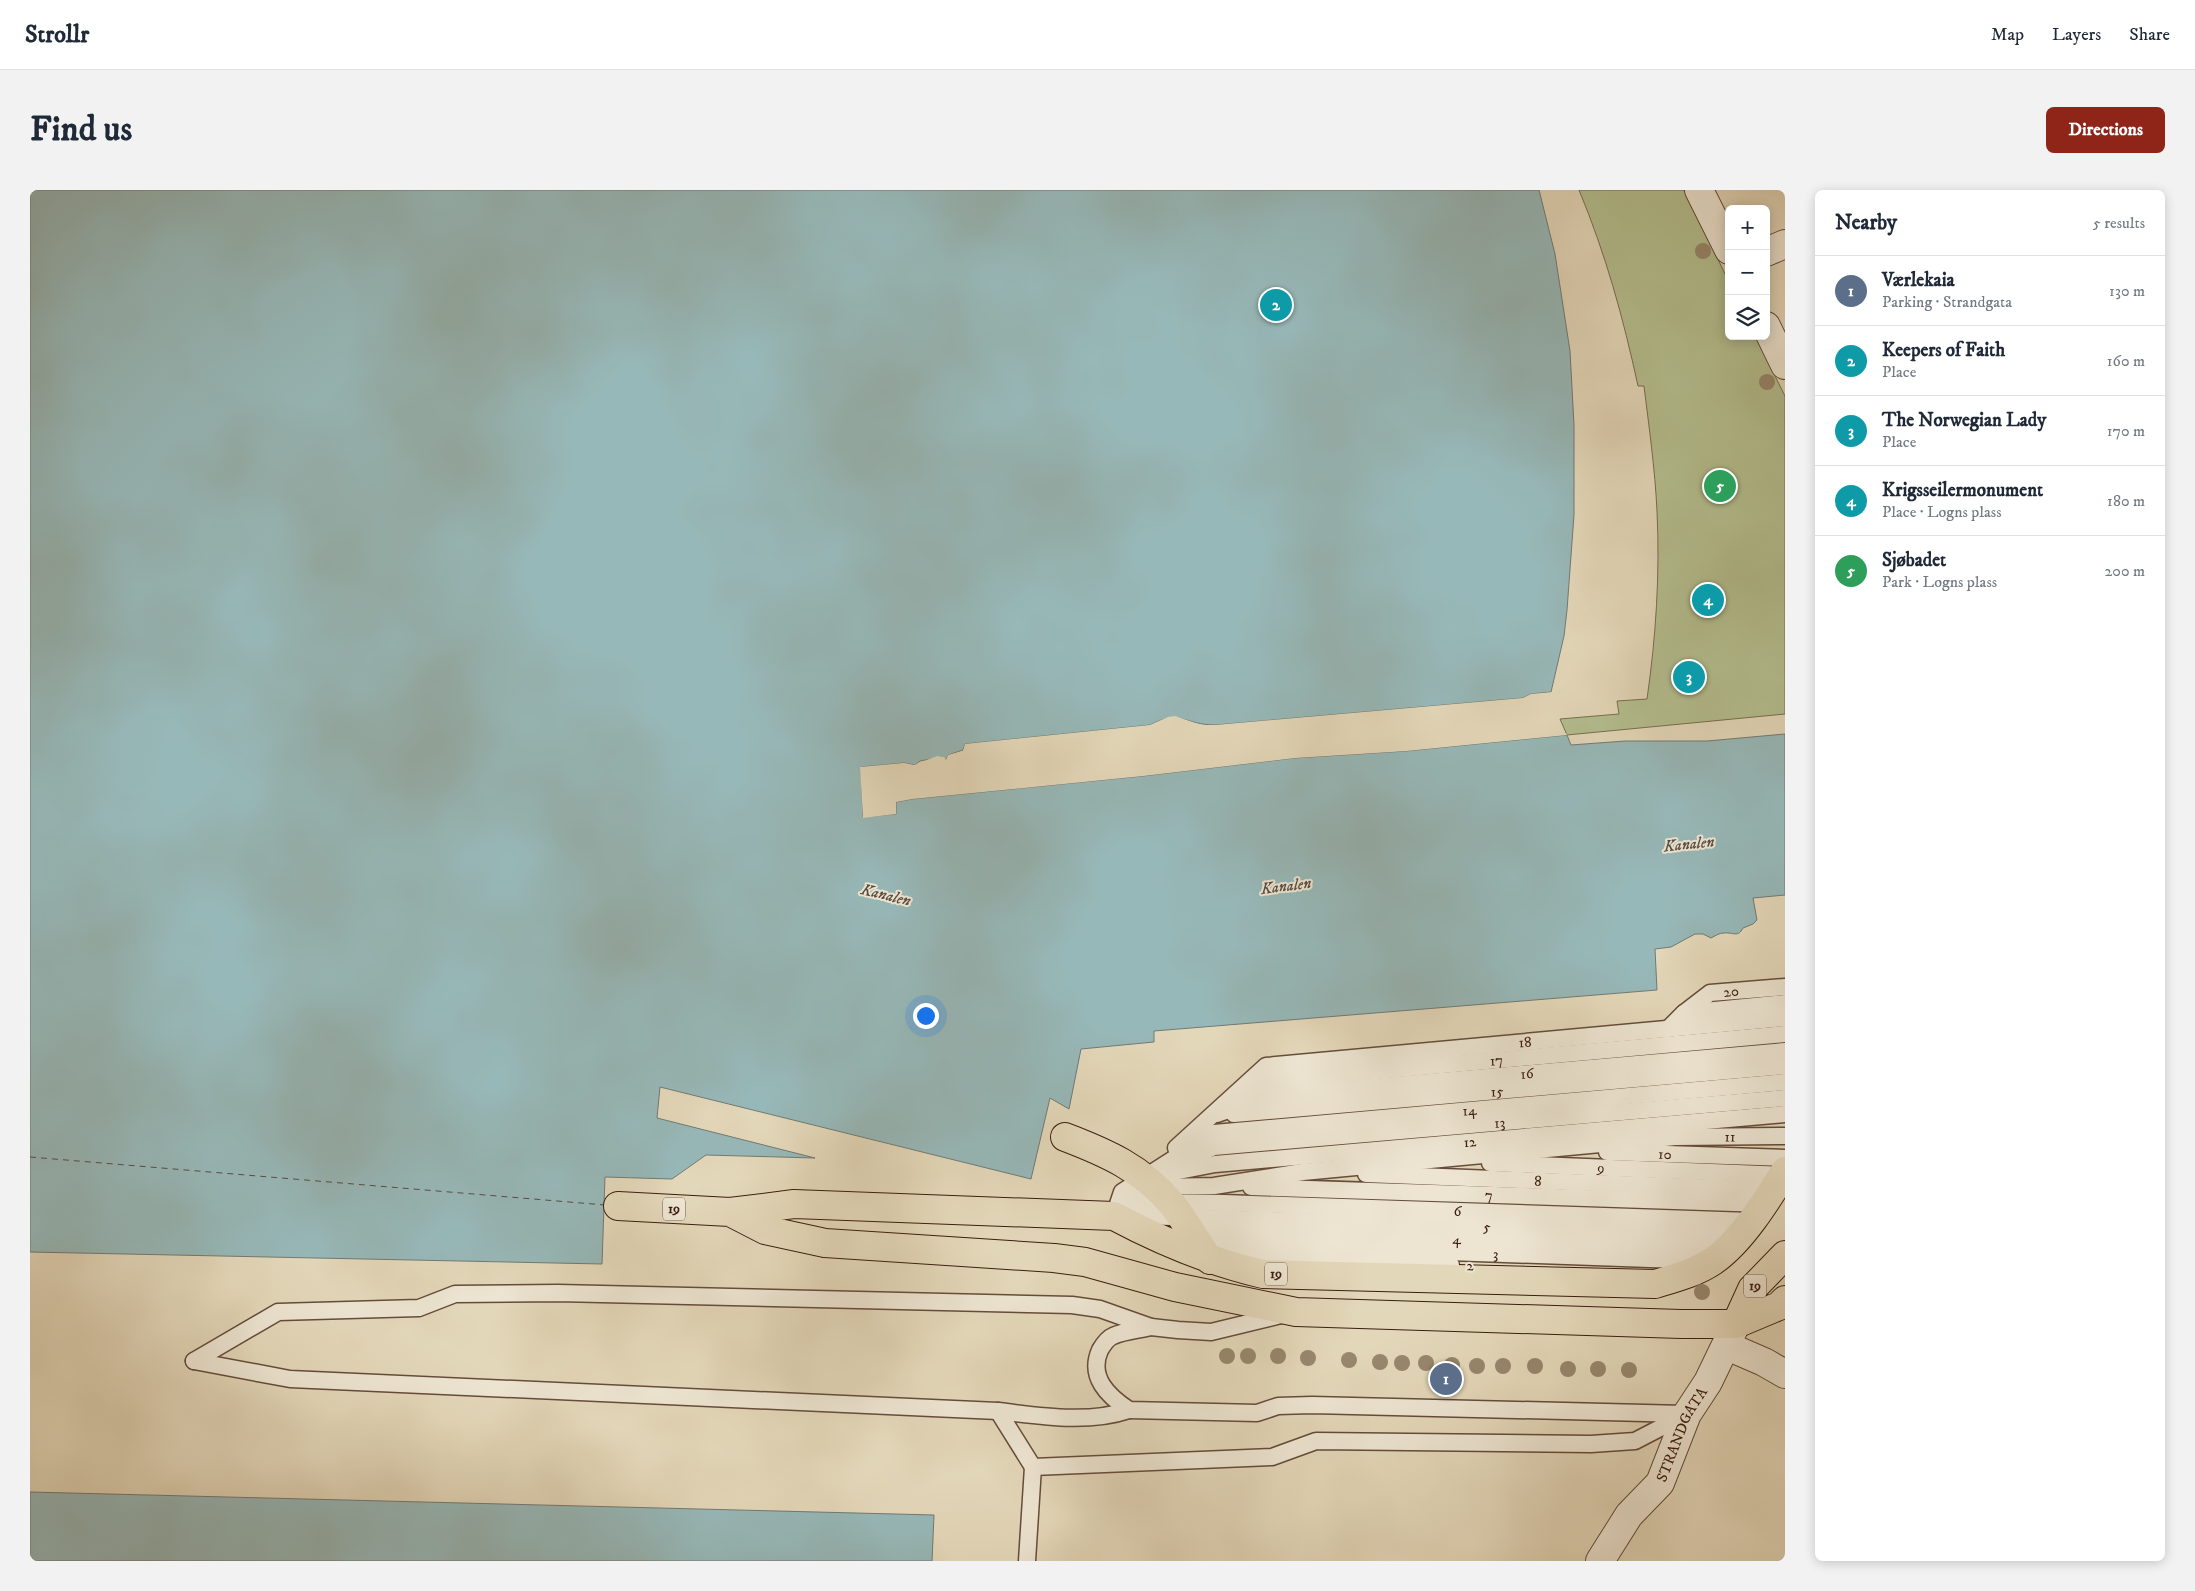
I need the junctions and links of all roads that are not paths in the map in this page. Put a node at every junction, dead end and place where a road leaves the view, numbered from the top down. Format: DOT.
graph roads {
  1 [pos="1699,190"];
  2 [pos="1725,242"];
  3 [pos="1785,244"];
  4 [pos="1770,250"];
  5 [pos="1770,334"];
  6 [pos="1785,365"];
  7 [pos="1785,987"];
  8 [pos="1785,1004"];
  9 [pos="1684,1013"];
  10 [pos="1785,1018"];
  11 [pos="1668,1029"];
  12 [pos="1785,1034"];
  13 [pos="1785,1052"];
  14 [pos="1785,1066"];
  15 [pos="1785,1082"];
  16 [pos="1268,1089"];
  17 [pos="1785,1098"];
  18 [pos="1785,1114"];
  19 [pos="1211,1116"];
  20 [pos="1785,1136"];
  21 [pos="1065,1137"];
  22 [pos="1214,1140"];
  23 [pos="1543,1150"];
  24 [pos="1419,1160"];
  25 [pos="1302,1172"];
  26 [pos="1214,1186"];
  27 [pos="618,1206"];
  28 [pos="730,1212"];
  29 [pos="1751,1213"];
  30 [pos="1114,1216"];
  31 [pos="1177,1220"];
  32 [pos="1279,1253"];
  33 [pos="1785,1255"];
  34 [pos="1242,1300"];
  35 [pos="1785,1300"];
  36 [pos="1296,1312"];
  37 [pos="1151,1327"];
  38 [pos="1732,1335"];
  39 [pos="1785,1374"];
  40 [pos="1129,1410"];
  41 [pos="998,1411"];
  42 [pos="1687,1414"];
  43 [pos="1033,1466"];
  44 [pos="1027,1561"];
  45 [pos="1600,1561"];
  1 -- 2 [label="street"];
  3 -- 4 [label="street"];
  5 -- 6 [label="street"];
  7 -- 9 [label="lane, 20"];
  8 -- 9 [label="lane"];
  9 -- 11 [label="lane"];
  10 -- 11 [label="lane, 18"];
  11 -- 16 [label="lane, 18"];
  12 -- 16 [label="lane, 17"];
  13 -- 16 [label="lane, 16"];
  14 -- 16 [label="lane, 15"];
  15 -- 22 [label="lane, 14"];
  16 -- 19 [label="lane"];
  16 -- 19 [label="lane"];
  17 -- 22 [label="lane, 13"];
  18 -- 31 [label="lane, 12"];
  19 -- 31 [label="lane"];
  20 -- 23 [label="lane, 11"];
  21 -- 31 [label="highway, 19"];
  22 -- 31 [label="lane"];
  23 -- 24 [label="lane"];
  23 -- 29 [label="lane, 10"];
  24 -- 25 [label="lane"];
  24 -- 29 [label="lane, 9"];
  25 -- 26 [label="lane"];
  25 -- 29 [label="lane, 8"];
  26 -- 29 [label="lane, 7"];
  26 -- 31 [label="lane"];
  27 -- 28 [label="highway, 19"];
  28 -- 30 [label="highway, 19"];
  28 -- 34 [label="highway, 19"];
  29 -- 31 [label="lane, 6"];
  29 -- 31 [label="lane, 4"];
  29 -- 31 [label="highway, 19"];
  29 -- 32 [label="lane, 3"];
  29 -- 32 [label="lane, 2"];
  30 -- 31 [label="lane"];
  30 -- 31 [label="highway, 19"];
  30 -- 31 [label="lane"];
  31 -- 32 [label="lane"];
  31 -- 34 [label="highway, 19"];
  33 -- 38 [label="highway, STRANDGATA / 19"];
  34 -- 36 [label="highway, 19"];
  35 -- 38 [label="highway, 19"];
  36 -- 37 [label="lane"];
  36 -- 38 [label="highway, 19"];
  37 -- 40 [label="lane"];
  37 -- 41 [label="lane"];
  38 -- 39 [label="street"];
  38 -- 42 [label="street, STRANDGATA"];
  40 -- 41 [label="lane"];
  40 -- 42 [label="lane"];
  41 -- 43 [label="lane"];
  42 -- 43 [label="lane"];
  42 -- 45 [label="street, STRANDGATA"];
  43 -- 44 [label="lane"];
}
